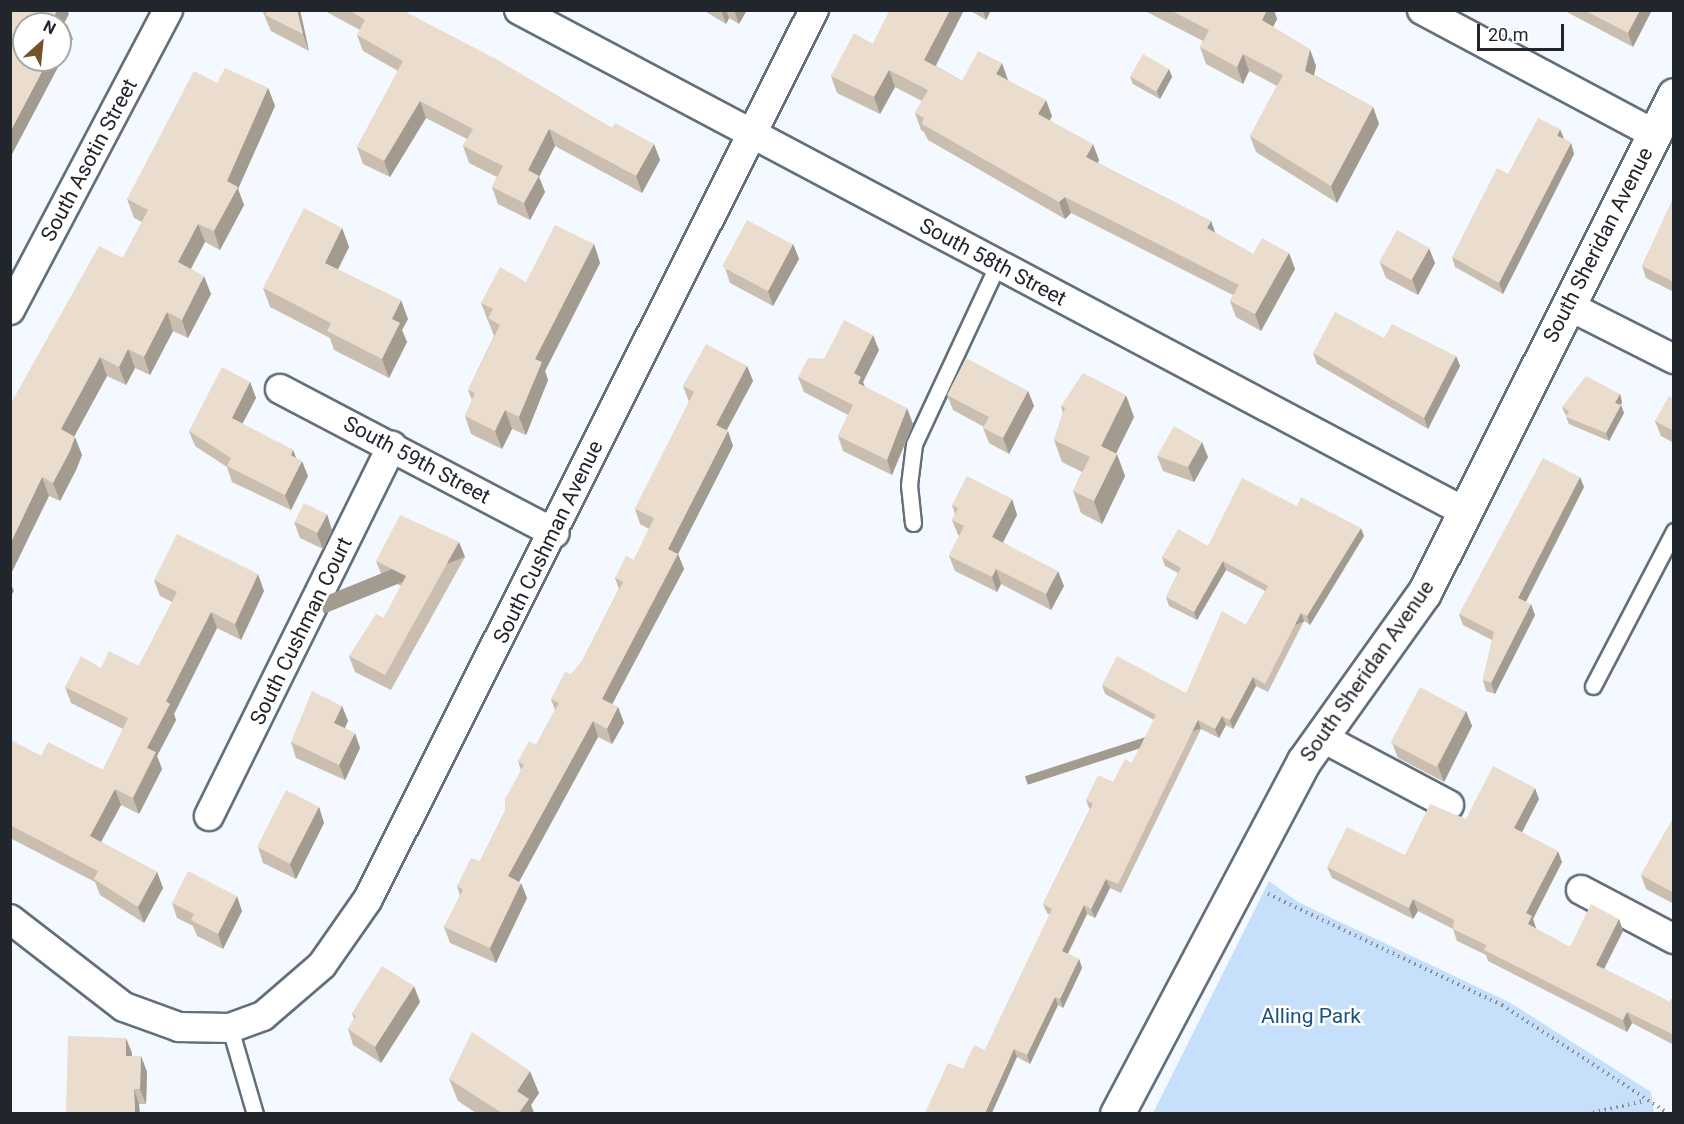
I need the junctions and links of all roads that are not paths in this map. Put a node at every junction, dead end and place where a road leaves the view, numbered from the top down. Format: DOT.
graph roads {
  1 [pos="168,10"];
  2 [pos="519,10"];
  3 [pos="814,10"];
  4 [pos="1422,10"];
  5 [pos="1674,95"];
  6 [pos="749,132"];
  7 [pos="1654,134"];
  8 [pos="998,264"];
  9 [pos="20,270"];
  10 [pos="1567,305"];
  11 [pos="10,310"];
  12 [pos="1674,358"];
  13 [pos="280,389"];
  14 [pos="392,447"];
  15 [pos="1467,513"];
  16 [pos="913,523"];
  17 [pos="1674,531"];
  18 [pos="554,533"];
  19 [pos="1593,686"];
  20 [pos="1321,737"];
  21 [pos="1449,805"];
  22 [pos="209,816"];
  23 [pos="1581,890"];
  24 [pos="10,919"];
  25 [pos="1674,939"];
  26 [pos="230,1028"];
  27 [pos="255,1113"];
  28 [pos="1117,1113"];
  1 -- 9 [label="street, South Asotin Street"];
  2 -- 6 [label="street, South 58th Street"];
  3 -- 6 [label="street, South Cushman Avenue"];
  4 -- 7 [label="street"];
  5 -- 7 [label="street, South Sheridan Avenue"];
  6 -- 8 [label="street, South 58th Street"];
  6 -- 18 [label="street, South Cushman Avenue"];
  7 -- 10 [label="street, South Sheridan Avenue"];
  8 -- 15 [label="street, South 58th Street"];
  8 -- 16 [label="lane"];
  9 -- 11 [label="street, South Asotin Street"];
  10 -- 12 [label="street"];
  10 -- 15 [label="street, South Sheridan Avenue"];
  13 -- 14 [label="street, South 59th Street"];
  14 -- 18 [label="street, South 59th Street"];
  14 -- 22 [label="street, South Cushman Court"];
  15 -- 20 [label="street, South Sheridan Avenue"];
  17 -- 19 [label="lane"];
  18 -- 26 [label="street, South Cushman Avenue"];
  20 -- 21 [label="street"];
  20 -- 28 [label="street, South Sheridan Avenue"];
  23 -- 25 [label="street"];
  24 -- 26 [label="street"];
  26 -- 27 [label="lane"];
}
